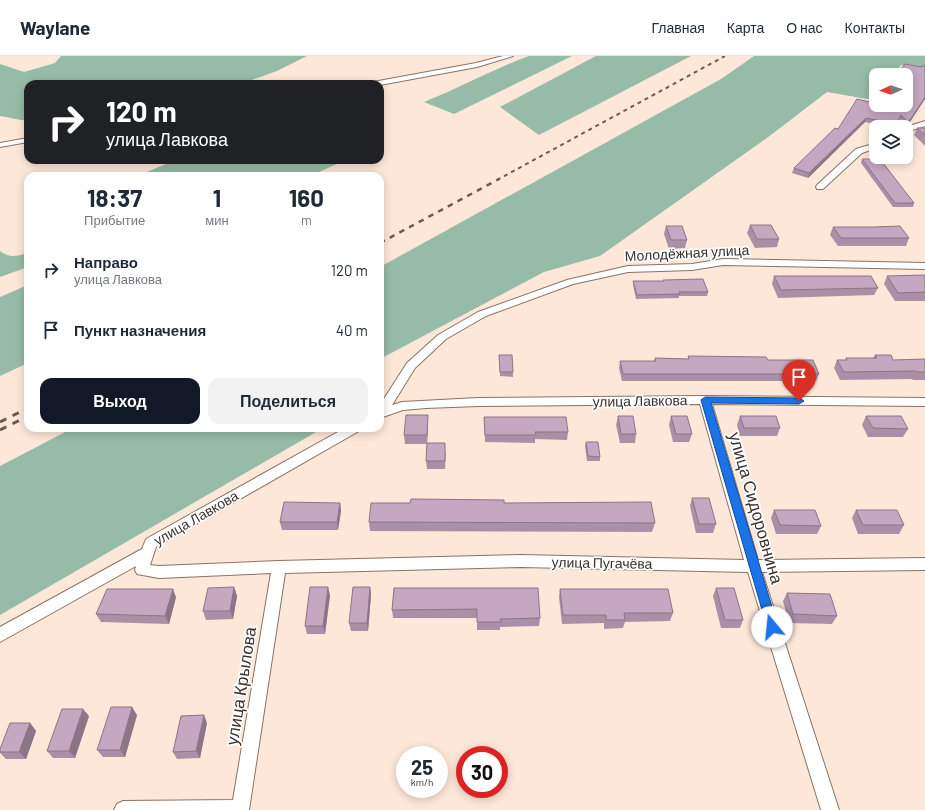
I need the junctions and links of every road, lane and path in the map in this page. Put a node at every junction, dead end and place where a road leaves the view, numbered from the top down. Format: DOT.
graph roads {
  1 [pos="510,56"];
  2 [pos="384,82"];
  3 [pos="925,123"];
  4 [pos="913,127"];
  5 [pos="24,141"];
  6 [pos="1,144"];
  7 [pos="869,147"];
  8 [pos="820,187"];
  9 [pos="925,266"];
  10 [pos="705,400"];
  11 [pos="925,402"];
  12 [pos="384,408"];
  13 [pos="384,412"];
  14 [pos="348,432"];
  15 [pos="147,553"];
  16 [pos="925,564"];
  17 [pos="753,566"];
  18 [pos="279,567"];
  19 [pos="0,635"];
  20 [pos="240,809"];
  21 [pos="123,810"];
  22 [pos="830,810"];
  1 -- 2 [label="street"];
  3 -- 4 [label="street"];
  5 -- 6 [label="street"];
  7 -- 8 [label="street"];
  9 -- 12 [label="street, Молодёжная улица"];
  10 -- 11 [label="street, улица Лавкова"];
  10 -- 13 [label="street, улица Лавкова"];
  10 -- 17 [label="street, улица Сидоровнина"];
  14 -- 15 [label="street, улица Лавкова"];
  15 -- 18 [label="street, улица Пугачёва"];
  15 -- 19 [label="street, улица Лавкова"];
  16 -- 17 [label="street, улица Пугачёва"];
  17 -- 18 [label="street, улица Пугачёва"];
  17 -- 22 [label="street, улица Сидоровнина"];
  18 -- 20 [label="street, улица Крылова"];
  20 -- 21 [label="street"];
}
